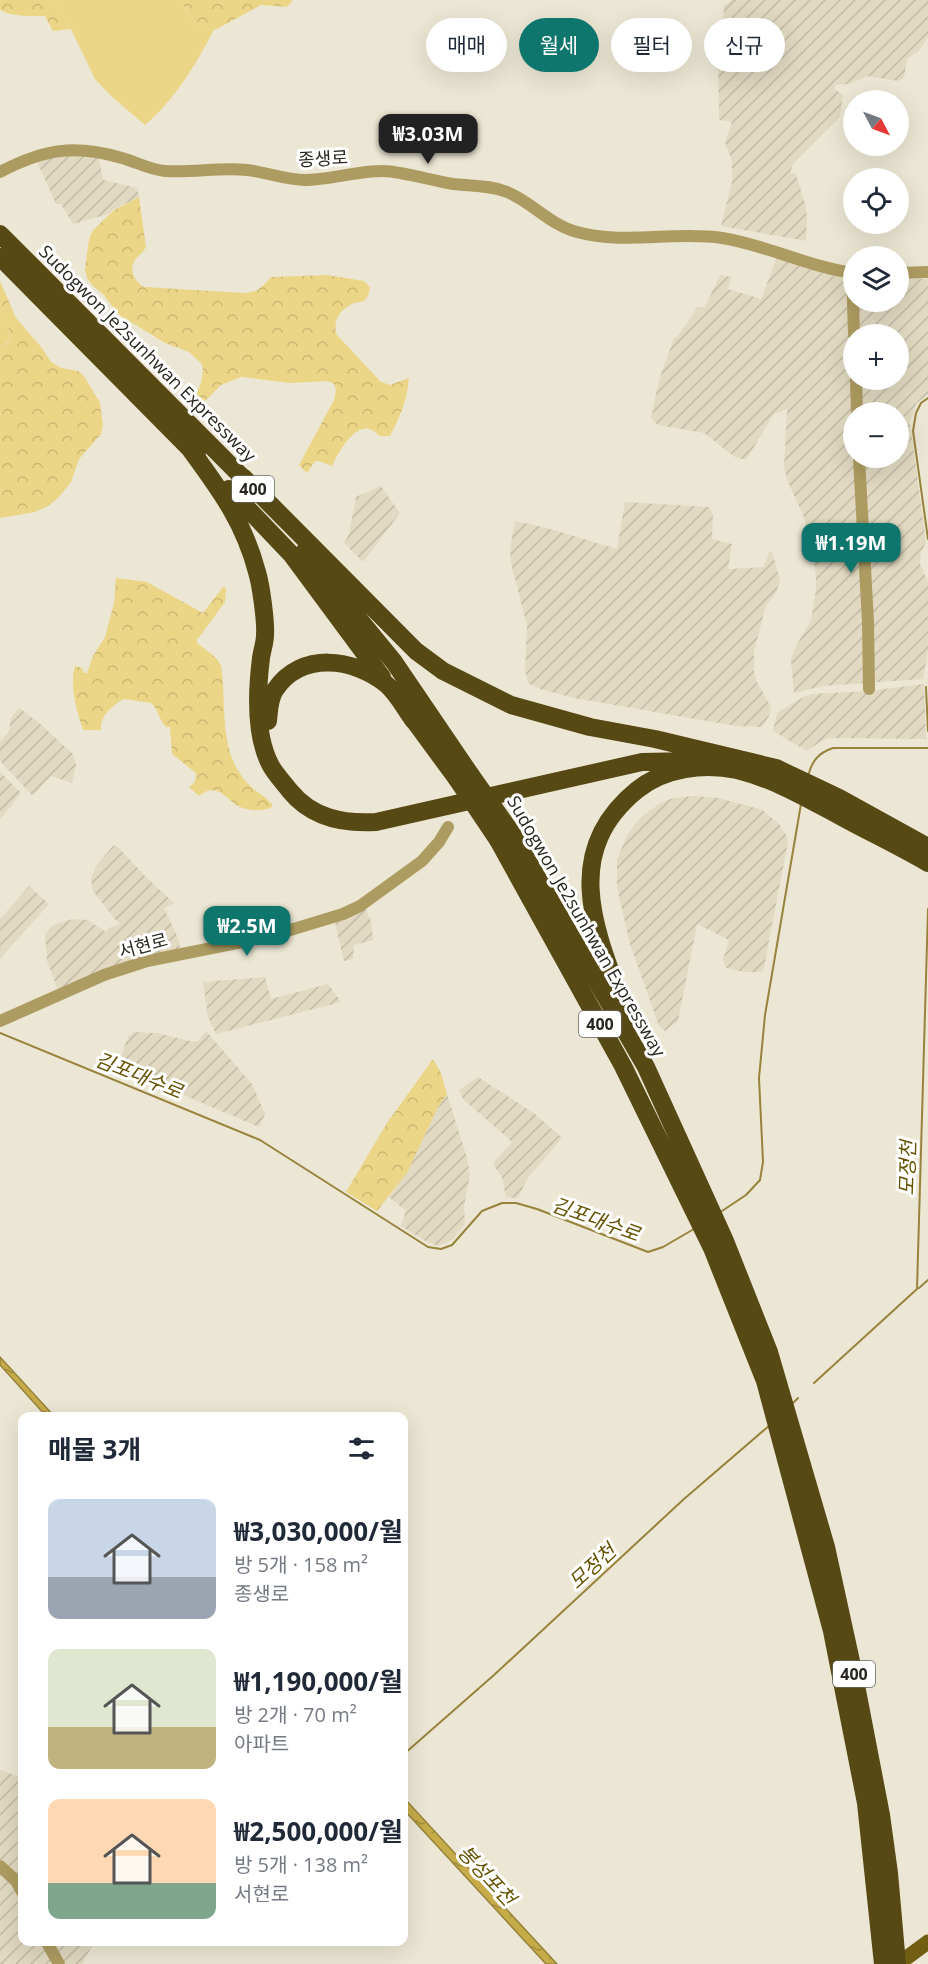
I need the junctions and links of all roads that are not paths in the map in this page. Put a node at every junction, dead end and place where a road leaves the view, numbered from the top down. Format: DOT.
graph roads {
  1 [pos="0,172"];
  2 [pos="0,234"];
  3 [pos="0,257"];
  4 [pos="843,272"];
  5 [pos="928,272"];
  6 [pos="909,273"];
  7 [pos="190,449"];
  8 [pos="860,468"];
  9 [pos="243,477"];
  10 [pos="869,689"];
  11 [pos="414,721"];
  12 [pos="715,760"];
  13 [pos="464,776"];
  14 [pos="448,827"];
  15 [pos="504,836"];
  16 [pos="921,851"];
  17 [pos="0,1021"];
  18 [pos="646,1067"];
  19 [pos="701,1208"];
  20 [pos="0,1866"];
  21 [pos="18,1885"];
  22 [pos="887,1924"];
  23 [pos="928,1942"];
  24 [pos="49,1946"];
  25 [pos="928,1954"];
  26 [pos="59,1964"];
  27 [pos="883,1964"];
  28 [pos="897,1964"];
  29 [pos="914,1964"];
  1 -- 4 [label="street, 종생로"];
  2 -- 9 [label="highway, Sudogwon Je2sunhwan Expressway / 400"];
  3 -- 7 [label="highway, Sudogwon Je2sunhwan Expressway / 400"];
  5 -- 6 [label="street"];
  7 -- 11 [label="highway, Sudogwon Je2sunhwan Expressway / 400"];
  7 -- 12 [label="highway"];
  8 -- 10 [label="street"];
  9 -- 12 [label="highway"];
  9 -- 13 [label="highway, Sudogwon Je2sunhwan Expressway / 400"];
  11 -- 12 [label="highway"];
  11 -- 13 [label="highway, Sudogwon Je2sunhwan Expressway / 400"];
  12 -- 16 [label="highway"];
  12 -- 18 [label="highway"];
  13 -- 15 [label="highway, Sudogwon Je2sunhwan Expressway / 400, bridge"];
  14 -- 17 [label="street, 서현로"];
  15 -- 18 [label="highway, Sudogwon Je2sunhwan Expressway / 400"];
  15 -- 19 [label="highway, Sudogwon Je2sunhwan Expressway / 400"];
  18 -- 19 [label="highway, Sudogwon Je2sunhwan Expressway / 400"];
  19 -- 22 [label="highway, Sudogwon Je2sunhwan Expressway / 400"];
  20 -- 21 [label="street"];
  22 -- 27 [label="highway, Sudogwon Je2sunhwan Expressway / 400"];
  22 -- 28 [label="highway, Sudogwon Je2sunhwan Expressway / 400"];
  23 -- 28 [label="main road"];
  24 -- 26 [label="street"];
  25 -- 29 [label="main road"];
}
